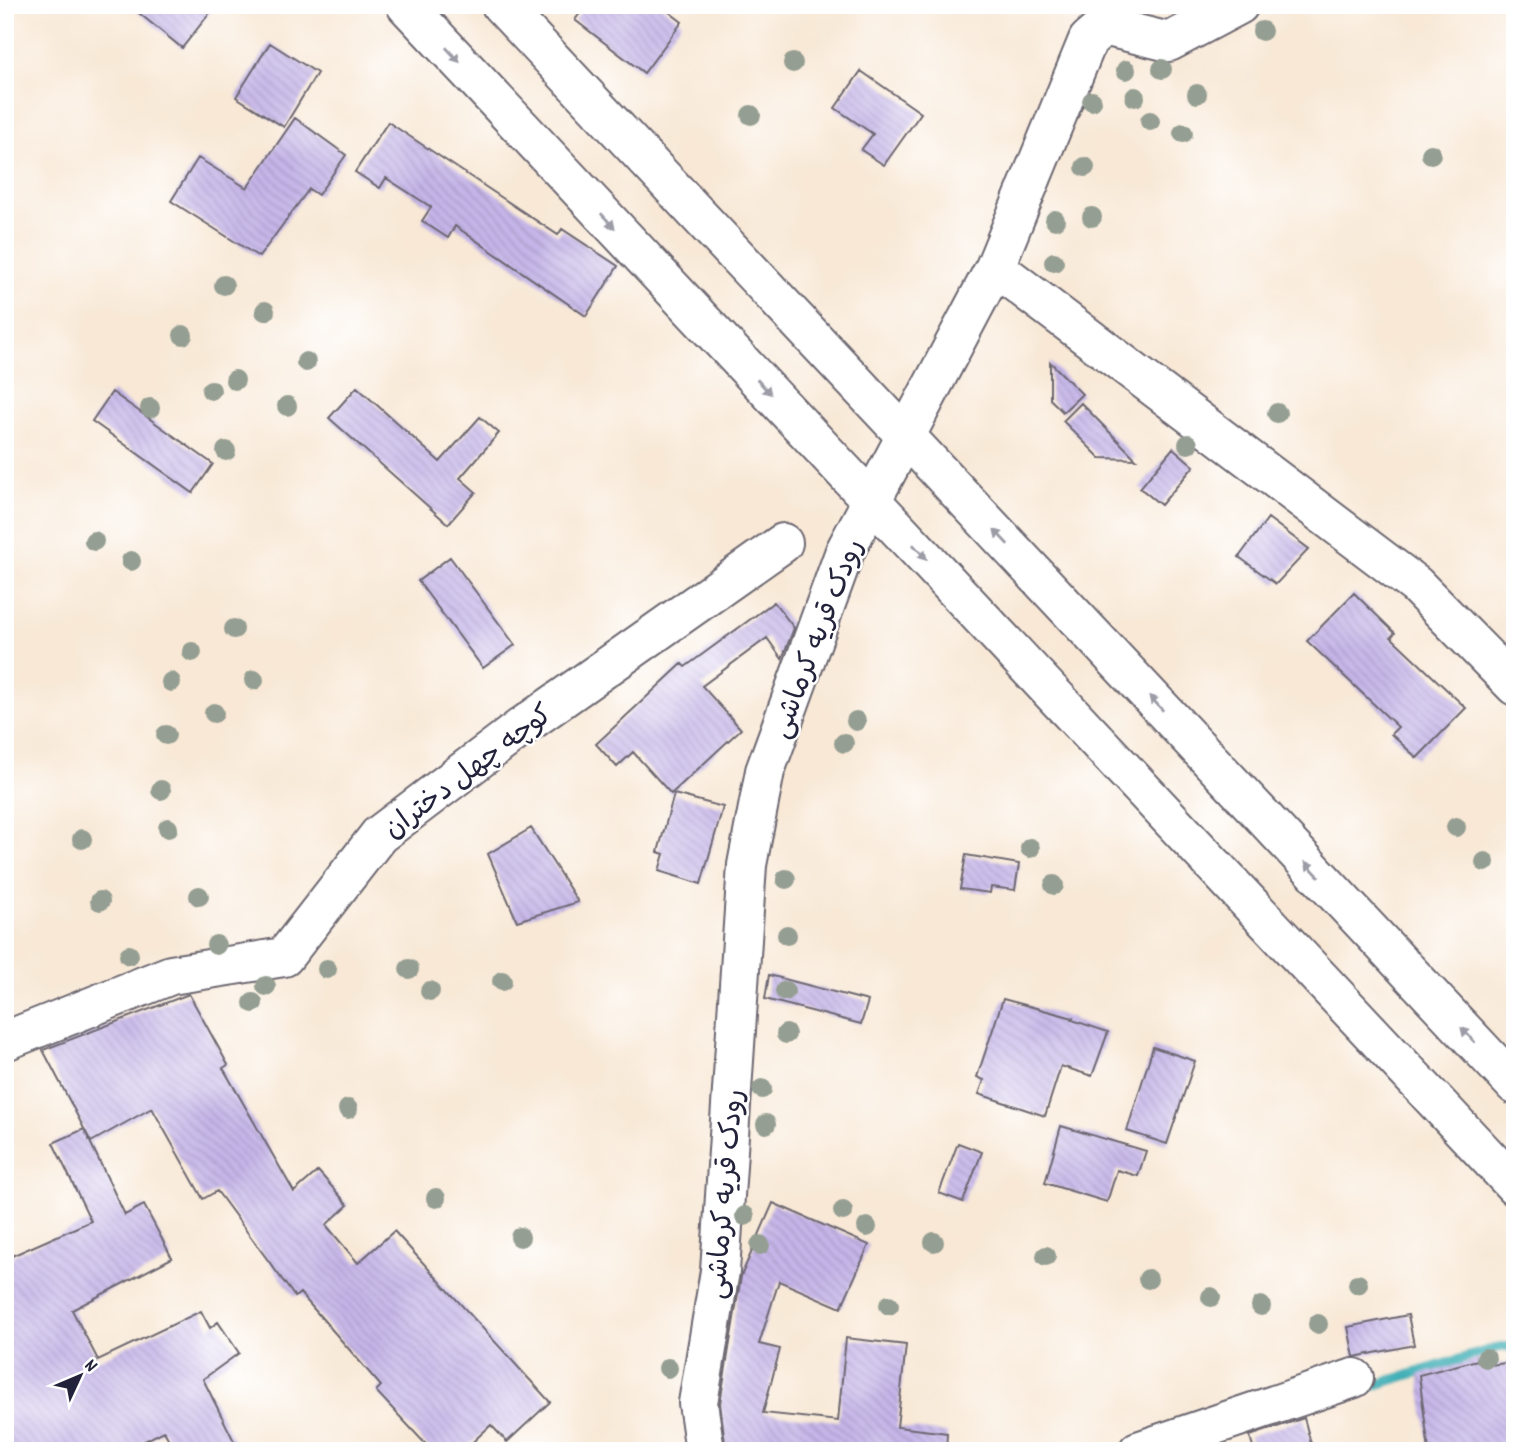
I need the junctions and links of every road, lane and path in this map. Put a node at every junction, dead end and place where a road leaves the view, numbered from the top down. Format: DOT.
graph roads {
  1 [pos="406,5"];
  2 [pos="501,5"];
  3 [pos="1239,5"];
  4 [pos="1109,16"];
  5 [pos="995,267"];
  6 [pos="906,436"];
  7 [pos="871,501"];
  8 [pos="783,543"];
  9 [pos="1515,686"];
  10 [pos="5,1041"];
  11 [pos="1515,1085"];
  12 [pos="1515,1186"];
  13 [pos="1353,1378"];
  14 [pos="1186,1443"];
  15 [pos="705,1451"];
  16 [pos="1138,1451"];
  1 -- 7 [label="street, one-way"];
  2 -- 6 [label="street"];
  3 -- 4 [label="street, رودک قریه کرماشی"];
  4 -- 5 [label="street, رودک قریه کرماشی"];
  5 -- 6 [label="street, رودک قریه کرماشی"];
  5 -- 9 [label="street"];
  6 -- 7 [label="street, رودک قریه کرماشی"];
  11 -- 6 [label="street, one-way"];
  7 -- 12 [label="street, one-way"];
  7 -- 15 [label="street, رودک قریه کرماشی"];
  8 -- 10 [label="street, کوچه چهل دختران"];
  13 -- 14 [label="street"];
  14 -- 16 [label="street"];
}
